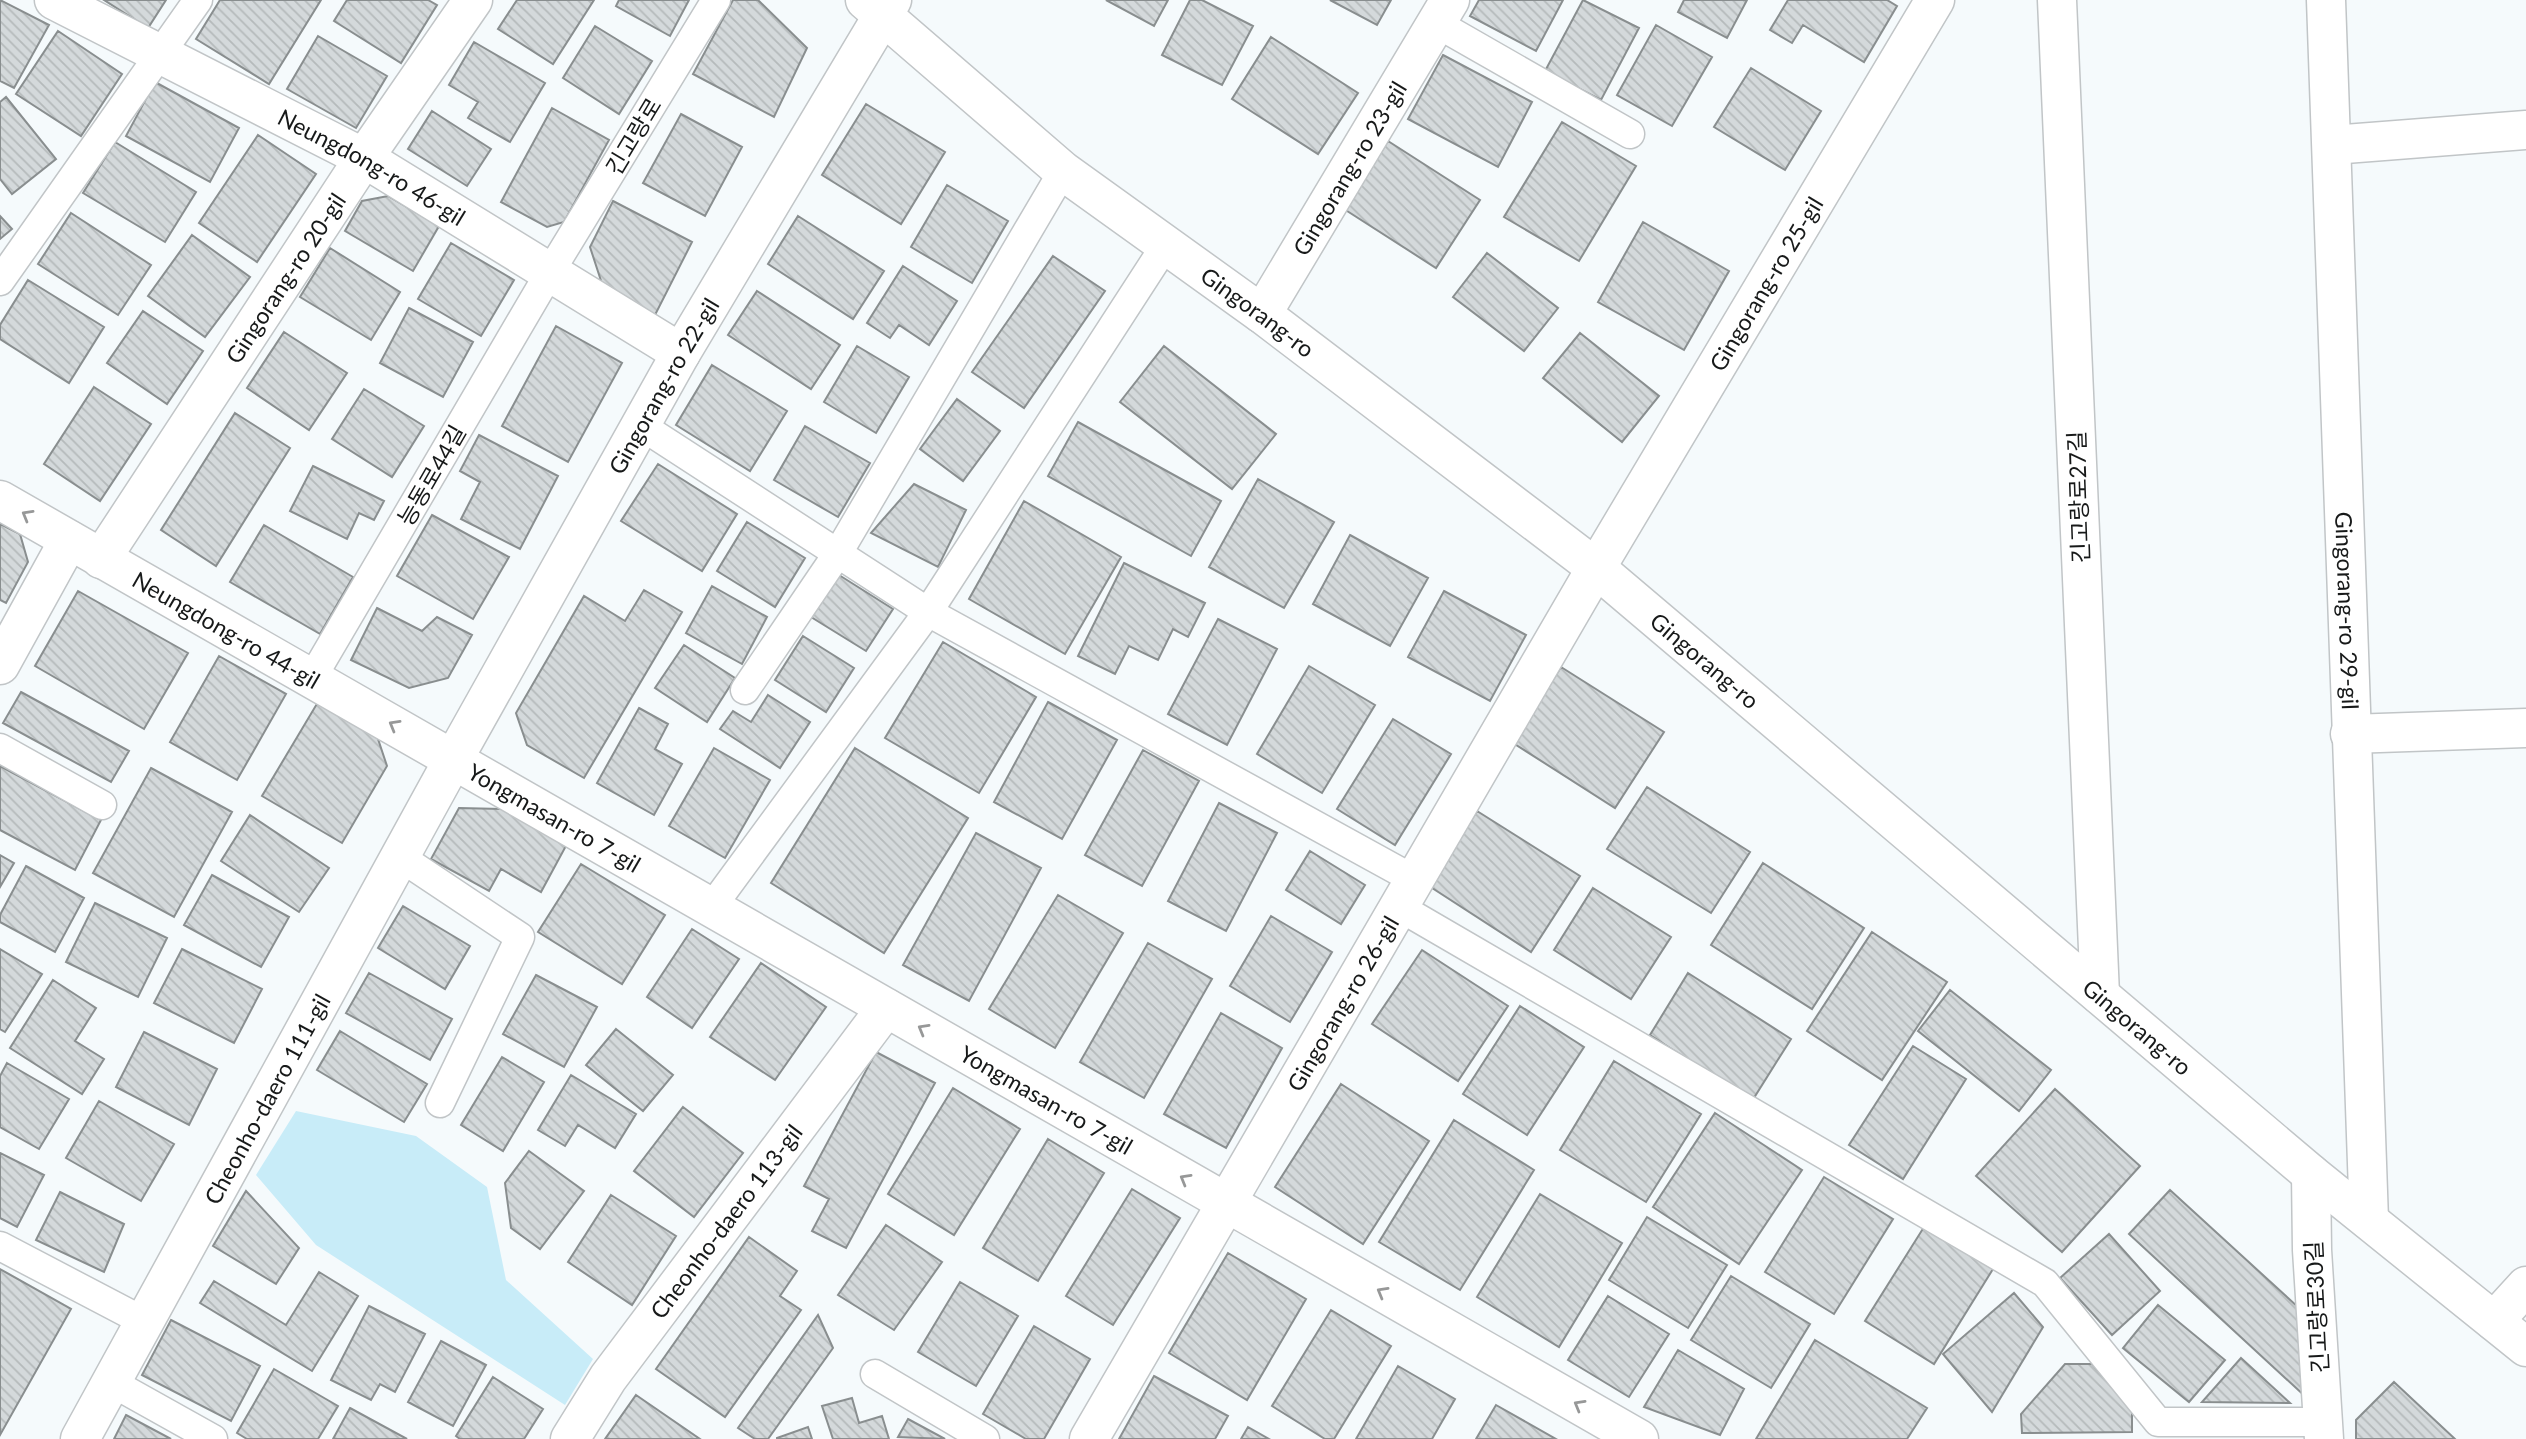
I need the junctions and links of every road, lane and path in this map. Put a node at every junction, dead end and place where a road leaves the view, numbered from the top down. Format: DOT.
graph roads {
  1 [pos="54,0"];
  2 [pos="198,0"];
  3 [pos="474,0"];
  4 [pos="716,0"];
  5 [pos="1935,0"];
  6 [pos="2057,0"];
  7 [pos="2326,0"];
  8 [pos="880,6"];
  9 [pos="1443,11"];
  10 [pos="160,56"];
  11 [pos="2526,130"];
  12 [pos="1630,134"];
  13 [pos="2332,145"];
  14 [pos="364,158"];
  15 [pos="1063,171"];
  16 [pos="1165,246"];
  17 [pos="550,272"];
  18 [pos="0,281"];
  19 [pos="1262,314"];
  20 [pos="681,352"];
  21 [pos="640,425"];
  22 [pos="0,500"];
  23 [pos="85,549"];
  24 [pos="838,553"];
  25 [pos="1597,568"];
  26 [pos="928,612"];
  27 [pos="0,665"];
  28 [pos="312,678"];
  29 [pos="745,691"];
  30 [pos="2526,728"];
  31 [pos="2350,734"];
  32 [pos="0,748"];
  33 [pos="453,760"];
  34 [pos="102,805"];
  35 [pos="400,857"];
  36 [pos="1407,893"];
  37 [pos="711,908"];
  38 [pos="2100,995"];
  39 [pos="886,1008"];
  40 [pos="440,1103"];
  41 [pos="2311,1174"];
  42 [pos="1226,1202"];
  43 [pos="2369,1220"];
  44 [pos="0,1246"];
  45 [pos="2526,1286"];
  46 [pos="2494,1321"];
  47 [pos="145,1322"];
  48 [pos="2526,1347"];
  49 [pos="875,1374"];
  50 [pos="111,1382"];
  51 [pos="2323,1430"];
  52 [pos="80,1439"];
  53 [pos="213,1439"];
  54 [pos="570,1439"];
  55 [pos="985,1439"];
  56 [pos="1089,1439"];
  57 [pos="1639,1439"];
  1 -- 10 [label="street, Neungdong-ro 46-gil"];
  2 -- 10 [label="lane"];
  3 -- 14 [label="street, Gingorang-ro 20-gil"];
  4 -- 17 [label="lane, 긴고랑로"];
  5 -- 25 [label="street, Gingorang-ro 25-gil"];
  6 -- 38 [label="street, 긴고랑로27길"];
  7 -- 13 [label="street, Gingorang-ro 29-gil"];
  8 -- 15 [label="street, Gingorang-ro"];
  8 -- 20 [label="street, Gingorang-ro 22-gil"];
  9 -- 12 [label="lane, Gingorang-ro 23-gil"];
  9 -- 19 [label="street, Gingorang-ro 23-gil"];
  10 -- 14 [label="street, Neungdong-ro 46-gil"];
  10 -- 18 [label="lane"];
  11 -- 13 [label="street"];
  13 -- 31 [label="street, Gingorang-ro 29-gil"];
  14 -- 17 [label="street, Neungdong-ro 46-gil"];
  14 -- 23 [label="street, Gingorang-ro 20-gil"];
  15 -- 16 [label="street, Gingorang-ro"];
  15 -- 24 [label="lane"];
  16 -- 19 [label="street, Gingorang-ro"];
  16 -- 26 [label="lane"];
  17 -- 20 [label="street, Neungdong-ro 46-gil"];
  17 -- 28 [label="lane, 능동로44길"];
  19 -- 25 [label="street, Gingorang-ro"];
  20 -- 21 [label="street, Gingorang-ro 22-gil"];
  21 -- 24 [label="lane"];
  21 -- 33 [label="street, Gingorang-ro 22-gil"];
  23 -- 22 [label="street, Neungdong-ro 44-gil, one-way"];
  23 -- 27 [label="street, Gingorang-ro 20-gil"];
  23 -- 28 [label="street, Neungdong-ro 44-gil"];
  24 -- 26 [label="lane"];
  24 -- 29 [label="lane"];
  25 -- 36 [label="street, Gingorang-ro 26-gil"];
  25 -- 38 [label="street, Gingorang-ro"];
  26 -- 36 [label="lane"];
  26 -- 37 [label="lane"];
  33 -- 28 [label="street, Neungdong-ro 44-gil, one-way"];
  30 -- 31 [label="street"];
  31 -- 43 [label="street, Gingorang-ro 29-gil"];
  32 -- 34 [label="lane"];
  33 -- 35 [label="street, Cheonho-daero 111-gil"];
  33 -- 37 [label="street, Yongmasan-ro 7-gil"];
  35 -- 40 [label="lane"];
  35 -- 47 [label="street, Cheonho-daero 111-gil"];
  36 -- 42 [label="street, Gingorang-ro 26-gil"];
  36 -- 51 [label="lane"];
  37 -- 39 [label="street, Yongmasan-ro 7-gil"];
  38 -- 41 [label="street, Gingorang-ro"];
  42 -- 39 [label="street, Yongmasan-ro 7-gil, one-way"];
  39 -- 54 [label="street, Cheonho-daero 113-gil"];
  41 -- 43 [label="street, Gingorang-ro"];
  41 -- 51 [label="street, 긴고랑로30길"];
  42 -- 56 [label="street, Gingorang-ro 26-gil"];
  57 -- 42 [label="street, Yongmasan-ro 7-gil, one-way"];
  43 -- 46 [label="street, Gingorang-ro"];
  44 -- 47 [label="lane"];
  45 -- 46 [label="street"];
  46 -- 48 [label="street, Gingorang-ro"];
  47 -- 50 [label="street, Cheonho-daero 111-gil"];
  49 -- 55 [label="lane"];
  50 -- 52 [label="street, Cheonho-daero 111-gil"];
  50 -- 53 [label="lane"];
}
